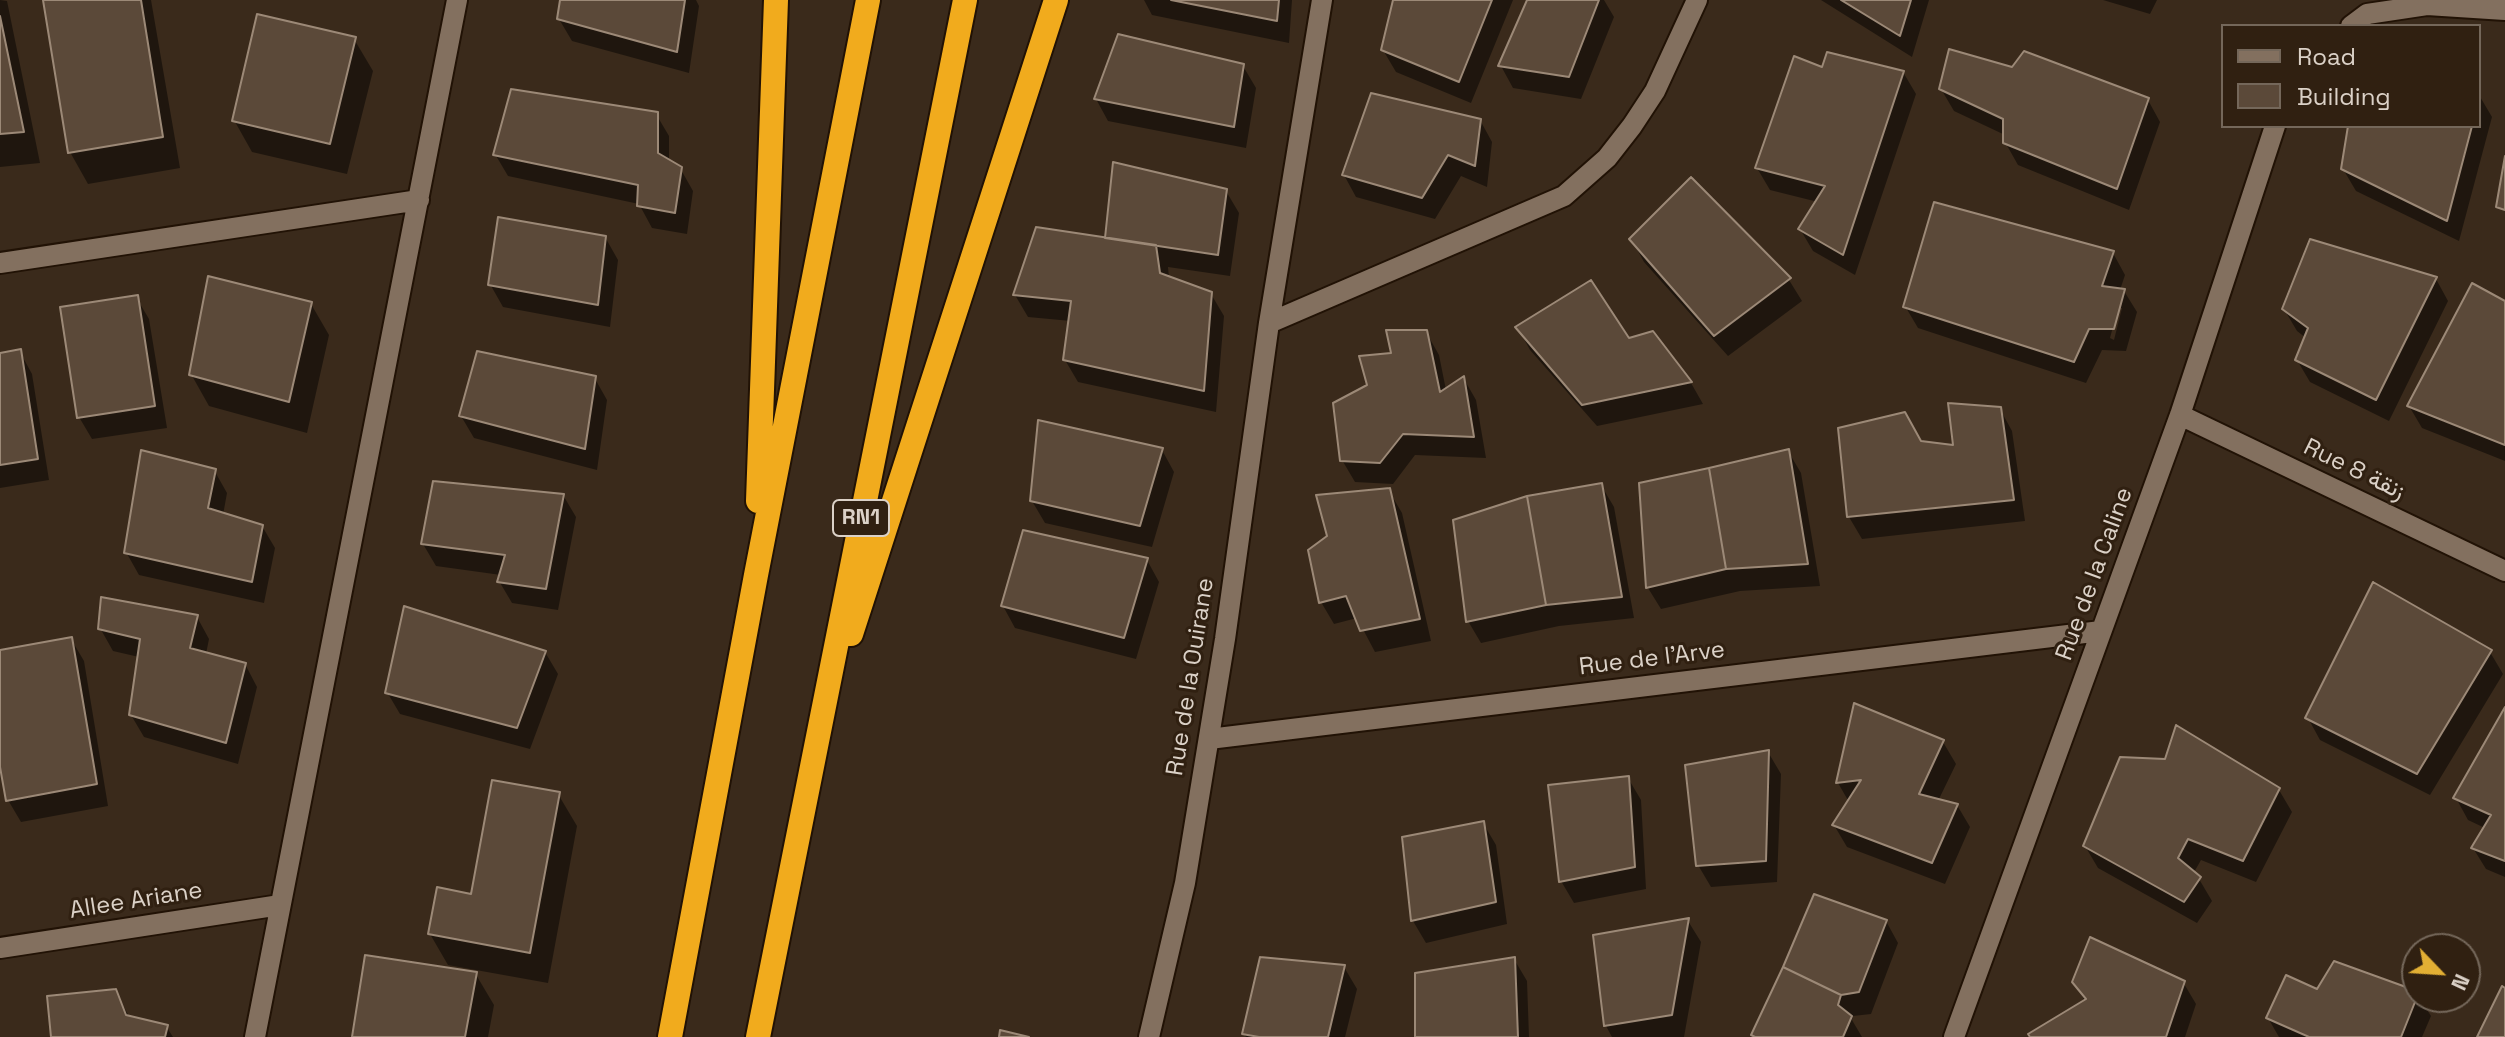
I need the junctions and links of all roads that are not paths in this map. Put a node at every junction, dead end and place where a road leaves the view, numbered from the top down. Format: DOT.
graph roads {
  1 [pos="457,0"];
  2 [pos="776,0"];
  3 [pos="868,0"];
  4 [pos="965,0"];
  5 [pos="1056,0"];
  6 [pos="1322,0"];
  7 [pos="1697,0"];
  8 [pos="2505,10"];
  9 [pos="2359,20"];
  10 [pos="2274,128"];
  11 [pos="419,200"];
  12 [pos="0,263"];
  13 [pos="1269,323"];
  14 [pos="2180,415"];
  15 [pos="2505,571"];
  16 [pos="756,575"];
  17 [pos="2101,631"];
  18 [pos="1209,739"];
  19 [pos="814,751"];
  20 [pos="280,905"];
  21 [pos="0,948"];
  22 [pos="255,1037"];
  23 [pos="670,1037"];
  24 [pos="758,1037"];
  25 [pos="1149,1037"];
  26 [pos="1954,1037"];
  1 -- 11 [label="street"];
  2 -- 16 [label="highway"];
  3 -- 16 [label="highway"];
  4 -- 19 [label="highway, RN1"];
  5 -- 19 [label="highway"];
  6 -- 13 [label="street, Rue de la Ouirane"];
  7 -- 13 [label="street"];
  8 -- 9 [label="street"];
  10 -- 14 [label="street, Rue de la Caline"];
  11 -- 12 [label="street"];
  11 -- 20 [label="street"];
  13 -- 18 [label="street, Rue de la Ouirane"];
  14 -- 15 [label="street, Rue 8 زنقة"];
  14 -- 17 [label="street, Rue de la Caline"];
  16 -- 23 [label="highway"];
  17 -- 18 [label="street, Rue de l'Arve"];
  17 -- 26 [label="street, Rue de la Caline"];
  18 -- 25 [label="street, Rue de la Ouirane"];
  19 -- 24 [label="highway, RN1"];
  20 -- 21 [label="street, Allee Ariane"];
  20 -- 22 [label="street"];
}
